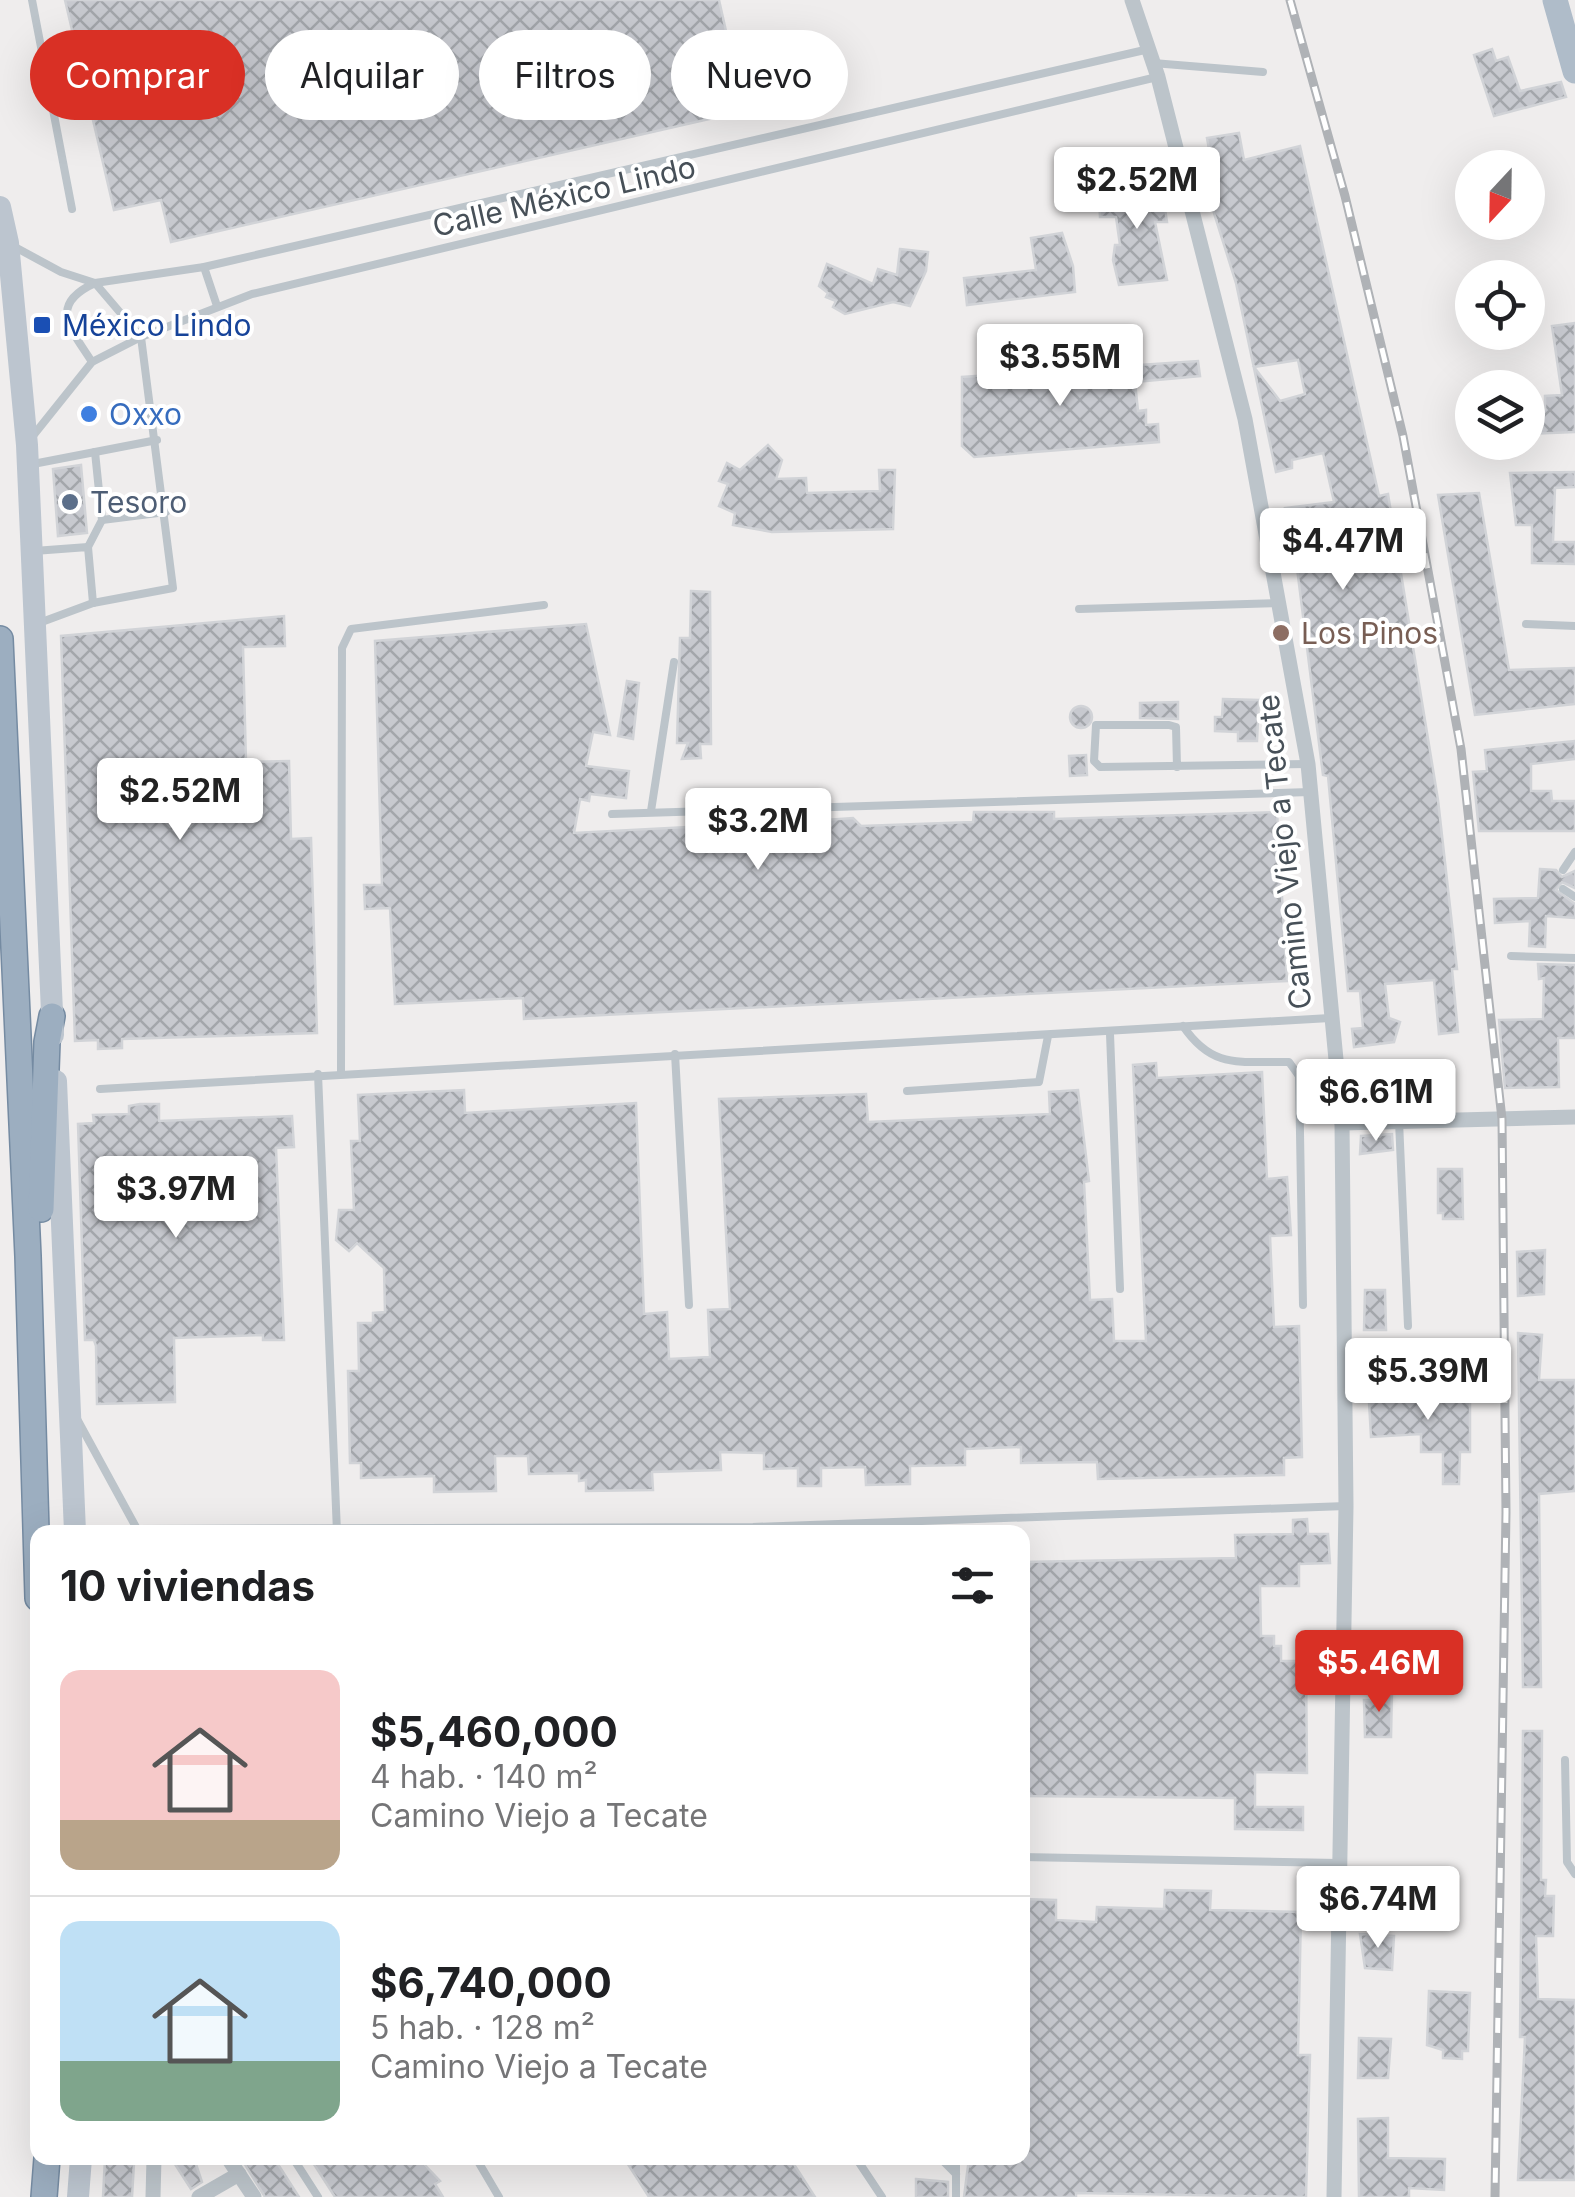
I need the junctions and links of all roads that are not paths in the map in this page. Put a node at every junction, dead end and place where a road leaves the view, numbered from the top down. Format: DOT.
graph roads {
  1 [pos="32,0"];
  2 [pos="1132,0"];
  3 [pos="1555,0"];
  4 [pos="1153,63"];
  5 [pos="1263,72"];
  6 [pos="1575,72"];
  7 [pos="0,207"];
  8 [pos="72,209"];
  9 [pos="8,243"];
  10 [pos="204,266"];
  11 [pos="94,283"];
  12 [pos="217,306"];
  13 [pos="141,337"];
  14 [pos="92,362"];
  15 [pos="157,440"];
  16 [pos="95,452"];
  17 [pos="27,455"];
  18 [pos="166,512"];
  19 [pos="102,520"];
  20 [pos="88,546"];
  21 [pos="32,551"];
  22 [pos="93,603"];
  23 [pos="1279,603"];
  24 [pos="544,606"];
  25 [pos="1079,608"];
  26 [pos="36,624"];
  27 [pos="1526,624"];
  28 [pos="1575,626"];
  29 [pos="0,639"];
  30 [pos="674,662"];
  31 [pos="1308,764"];
  32 [pos="1177,767"];
  33 [pos="1310,792"];
  34 [pos="651,811"];
  35 [pos="612,814"];
  36 [pos="1575,852"];
  37 [pos="1563,870"];
  38 [pos="1562,889"];
  39 [pos="1575,897"];
  40 [pos="1511,956"];
  41 [pos="1575,958"];
  42 [pos="52,1016"];
  43 [pos="1330,1018"];
  44 [pos="1183,1026"];
  45 [pos="1110,1034"];
  46 [pos="1048,1036"];
  47 [pos="675,1054"];
  48 [pos="341,1072"];
  49 [pos="318,1074"];
  50 [pos="100,1089"];
  51 [pos="906,1091"];
  52 [pos="1575,1117"];
  53 [pos="1399,1121"];
  54 [pos="1342,1123"];
  55 [pos="28,1256"];
  56 [pos="1120,1289"];
  57 [pos="690,1305"];
  58 [pos="1303,1305"];
  59 [pos="1408,1326"];
  60 [pos="72,1410"];
  61 [pos="1346,1506"];
  62 [pos="36,1525"];
  63 [pos="76,1525"];
  64 [pos="133,1525"];
  65 [pos="337,1525"];
  66 [pos="810,1525"];
  67 [pos="1565,1760"];
  68 [pos="1030,1858"];
  69 [pos="1338,1863"];
  70 [pos="1575,1874"];
  71 [pos="46,2165"];
  72 [pos="47,2165"];
  73 [pos="80,2165"];
  74 [pos="154,2165"];
  75 [pos="233,2165"];
  76 [pos="297,2165"];
  77 [pos="480,2165"];
  78 [pos="861,2165"];
  79 [pos="947,2165"];
  80 [pos="956,2165"];
  81 [pos="239,2174"];
  82 [pos="956,2174"];
  83 [pos="44,2197"];
  84 [pos="56,2197"];
  85 [pos="78,2197"];
  86 [pos="153,2197"];
  87 [pos="199,2197"];
  88 [pos="254,2197"];
  89 [pos="318,2197"];
  90 [pos="499,2197"];
  91 [pos="882,2197"];
  92 [pos="956,2197"];
  93 [pos="1334,2197"];
  1 -- 8 [label="lane"];
  2 -- 4 [label="street, Camino Viejo a Tecate"];
  3 -- 6 [label="main road"];
  4 -- 5 [label="lane"];
  4 -- 10 [label="lane, Calle México Lindo"];
  4 -- 12 [label="lane, Calle México Lindo"];
  4 -- 23 [label="street, Camino Viejo a Tecate"];
  7 -- 9 [label="main road"];
  9 -- 11 [label="lane"];
  9 -- 17 [label="main road"];
  10 -- 11 [label="lane, Calle México Lindo"];
  10 -- 12 [label="lane"];
  11 -- 13 [label="lane"];
  11 -- 14 [label="lane"];
  12 -- 13 [label="lane, Calle México Lindo"];
  13 -- 14 [label="lane, Calle México Lindo"];
  13 -- 15 [label="lane"];
  14 -- 17 [label="lane, Calle México Lindo"];
  15 -- 16 [label="lane"];
  15 -- 18 [label="lane"];
  16 -- 17 [label="lane"];
  16 -- 19 [label="lane"];
  17 -- 21 [label="main road"];
  18 -- 19 [label="lane"];
  18 -- 22 [label="lane"];
  19 -- 20 [label="lane"];
  20 -- 21 [label="lane"];
  20 -- 22 [label="lane"];
  21 -- 26 [label="main road"];
  22 -- 26 [label="lane"];
  23 -- 25 [label="lane"];
  23 -- 31 [label="street, Camino Viejo a Tecate"];
  24 -- 48 [label="lane"];
  26 -- 42 [label="main road"];
  27 -- 28 [label="lane"];
  29 -- 55 [label="highway"];
  30 -- 34 [label="lane"];
  31 -- 32 [label="lane"];
  31 -- 33 [label="street, Camino Viejo a Tecate"];
  32 -- 32 [label="lane"];
  33 -- 34 [label="lane"];
  33 -- 43 [label="street, Camino Viejo a Tecate"];
  34 -- 35 [label="lane"];
  36 -- 37 [label="lane"];
  38 -- 39 [label="lane"];
  40 -- 41 [label="lane"];
  42 -- 55 [label="highway"];
  42 -- 60 [label="main road"];
  43 -- 44 [label="lane"];
  43 -- 54 [label="street, Camino Viejo a Tecate"];
  44 -- 45 [label="lane"];
  44 -- 58 [label="lane"];
  45 -- 46 [label="lane"];
  45 -- 56 [label="lane"];
  46 -- 47 [label="lane"];
  46 -- 51 [label="lane"];
  47 -- 48 [label="lane"];
  47 -- 57 [label="lane"];
  48 -- 49 [label="lane"];
  49 -- 50 [label="lane"];
  49 -- 65 [label="lane"];
  52 -- 53 [label="street"];
  53 -- 54 [label="street"];
  53 -- 59 [label="lane"];
  54 -- 61 [label="street, Camino Viejo a Tecate"];
  55 -- 62 [label="highway"];
  60 -- 63 [label="main road"];
  60 -- 64 [label="lane"];
  61 -- 66 [label="lane"];
  61 -- 69 [label="street, Camino Viejo a Tecate"];
  67 -- 70 [label="lane"];
  68 -- 69 [label="lane"];
  69 -- 93 [label="street, Camino Viejo a Tecate"];
  71 -- 83 [label="highway"];
  72 -- 84 [label="highway"];
  73 -- 85 [label="main road"];
  74 -- 86 [label="street"];
  75 -- 81 [label="street"];
  76 -- 89 [label="lane"];
  77 -- 90 [label="lane"];
  78 -- 91 [label="lane"];
  79 -- 82 [label="lane"];
  80 -- 82 [label="lane"];
  81 -- 87 [label="street"];
  81 -- 88 [label="street"];
  82 -- 92 [label="lane"];
}
